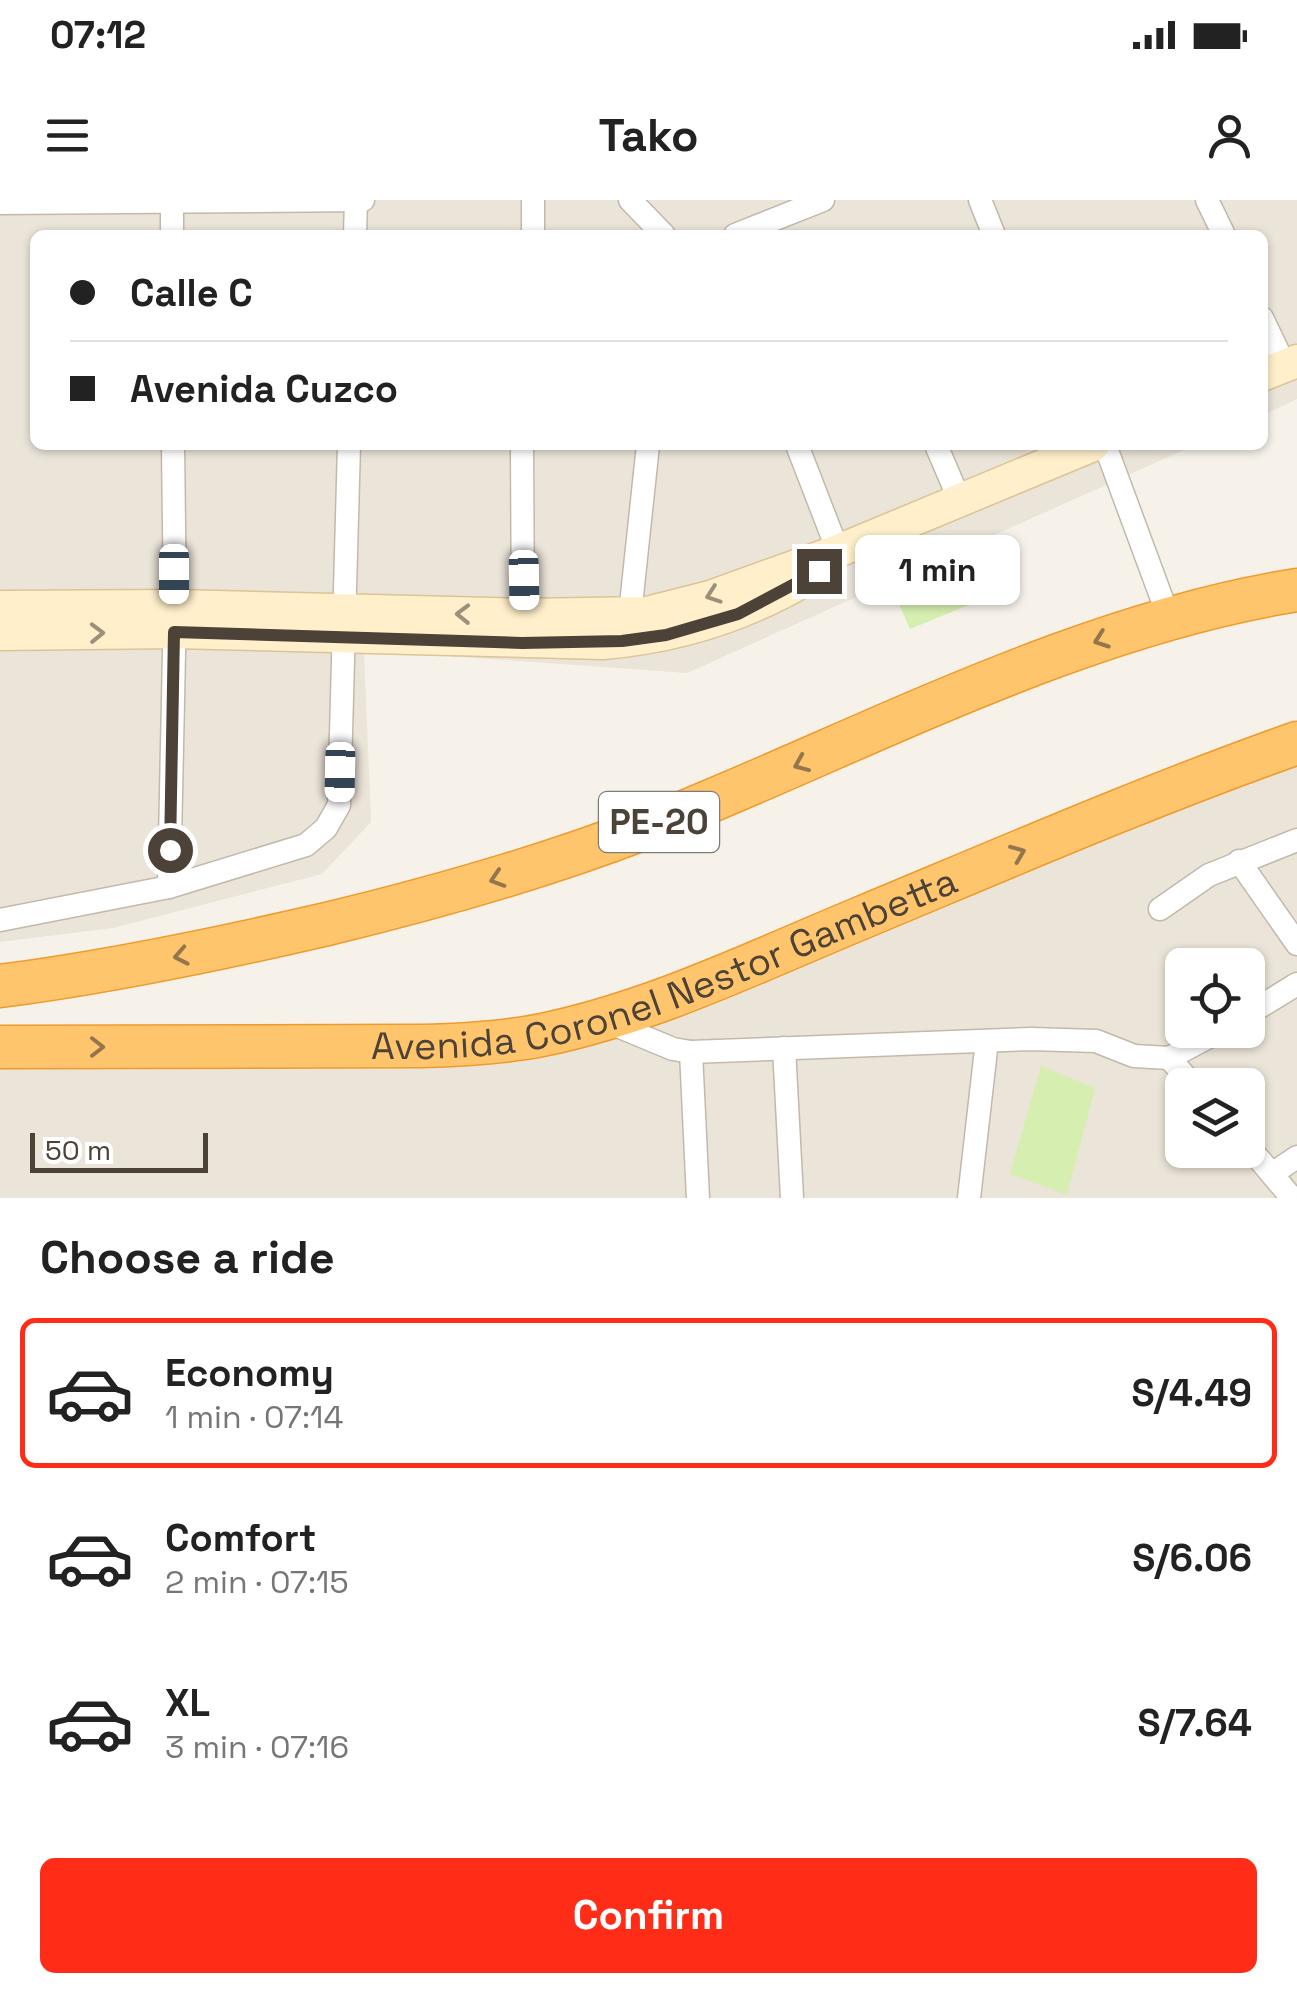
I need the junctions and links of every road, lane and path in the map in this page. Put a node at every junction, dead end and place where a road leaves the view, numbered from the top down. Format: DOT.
graph roads {
  1 [pos="172,200"];
  2 [pos="358,200"];
  3 [pos="533,200"];
  4 [pos="630,200"];
  5 [pos="823,200"];
  6 [pos="980,200"];
  7 [pos="1207,200"];
  8 [pos="0,203"];
  9 [pos="172,230"];
  10 [pos="355,230"];
  11 [pos="532,230"];
  12 [pos="659,230"];
  13 [pos="748,230"];
  14 [pos="987,230"];
  15 [pos="1222,230"];
  16 [pos="1268,333"];
  17 [pos="1282,367"];
  18 [pos="174,450"];
  19 [pos="349,450"];
  20 [pos="522,450"];
  21 [pos="647,450"];
  22 [pos="799,450"];
  23 [pos="938,450"];
  24 [pos="1080,450"];
  25 [pos="1092,450"];
  26 [pos="960,500"];
  27 [pos="838,551"];
  28 [pos="1297,590"];
  29 [pos="0,608"];
  30 [pos="630,614"];
  31 [pos="1169,618"];
  32 [pos="174,619"];
  33 [pos="344,626"];
  34 [pos="523,629"];
  35 [pos="0,634"];
  36 [pos="1297,743"];
  37 [pos="1297,840"];
  38 [pos="1239,861"];
  39 [pos="169,886"];
  40 [pos="1160,909"];
  41 [pos="0,920"];
  42 [pos="1297,944"];
  43 [pos="1297,984"];
  44 [pos="0,986"];
  45 [pos="1265,1004"];
  46 [pos="604,1020"];
  47 [pos="987,1041"];
  48 [pos="0,1048"];
  49 [pos="784,1048"];
  50 [pos="1188,1048"];
  51 [pos="692,1052"];
  52 [pos="1169,1058"];
  53 [pos="1178,1068"];
  54 [pos="1297,1157"];
  55 [pos="1265,1166"];
  56 [pos="1272,1174"];
  57 [pos="698,1198"];
  58 [pos="792,1198"];
  59 [pos="969,1198"];
  60 [pos="1292,1198"];
  1 -- 2 [label="street"];
  1 -- 8 [label="street"];
  1 -- 9 [label="street"];
  2 -- 10 [label="street"];
  3 -- 11 [label="street"];
  4 -- 12 [label="street"];
  5 -- 13 [label="street"];
  6 -- 14 [label="street"];
  7 -- 15 [label="street"];
  16 -- 17 [label="street"];
  18 -- 32 [label="street"];
  19 -- 33 [label="street"];
  20 -- 34 [label="street"];
  21 -- 30 [label="street"];
  22 -- 27 [label="street"];
  23 -- 26 [label="street"];
  24 -- 26 [label="street"];
  25 -- 31 [label="street"];
  26 -- 27 [label="street"];
  27 -- 30 [label="street, one-way"];
  27 -- 34 [label="street"];
  28 -- 31 [label="highway, PE-20"];
  29 -- 32 [label="street"];
  30 -- 34 [label="street"];
  31 -- 44 [label="highway, PE-20, one-way"];
  32 -- 33 [label="street"];
  35 -- 32 [label="street, one-way"];
  32 -- 39 [label="street"];
  33 -- 34 [label="street"];
  33 -- 39 [label="street"];
  46 -- 36 [label="highway, Avenida Coronel Nestor Gambetta, one-way"];
  37 -- 38 [label="street"];
  38 -- 40 [label="street"];
  38 -- 42 [label="street"];
  39 -- 41 [label="street"];
  43 -- 45 [label="street"];
  48 -- 46 [label="highway, Avenida Coronel Nestor Gambetta, one-way"];
  46 -- 51 [label="street"];
  47 -- 49 [label="street"];
  47 -- 52 [label="street"];
  47 -- 59 [label="street"];
  49 -- 51 [label="street"];
  49 -- 58 [label="street"];
  50 -- 52 [label="street"];
  51 -- 57 [label="street"];
  52 -- 53 [label="street"];
  54 -- 56 [label="street"];
  55 -- 56 [label="street"];
  56 -- 60 [label="street"];
}
